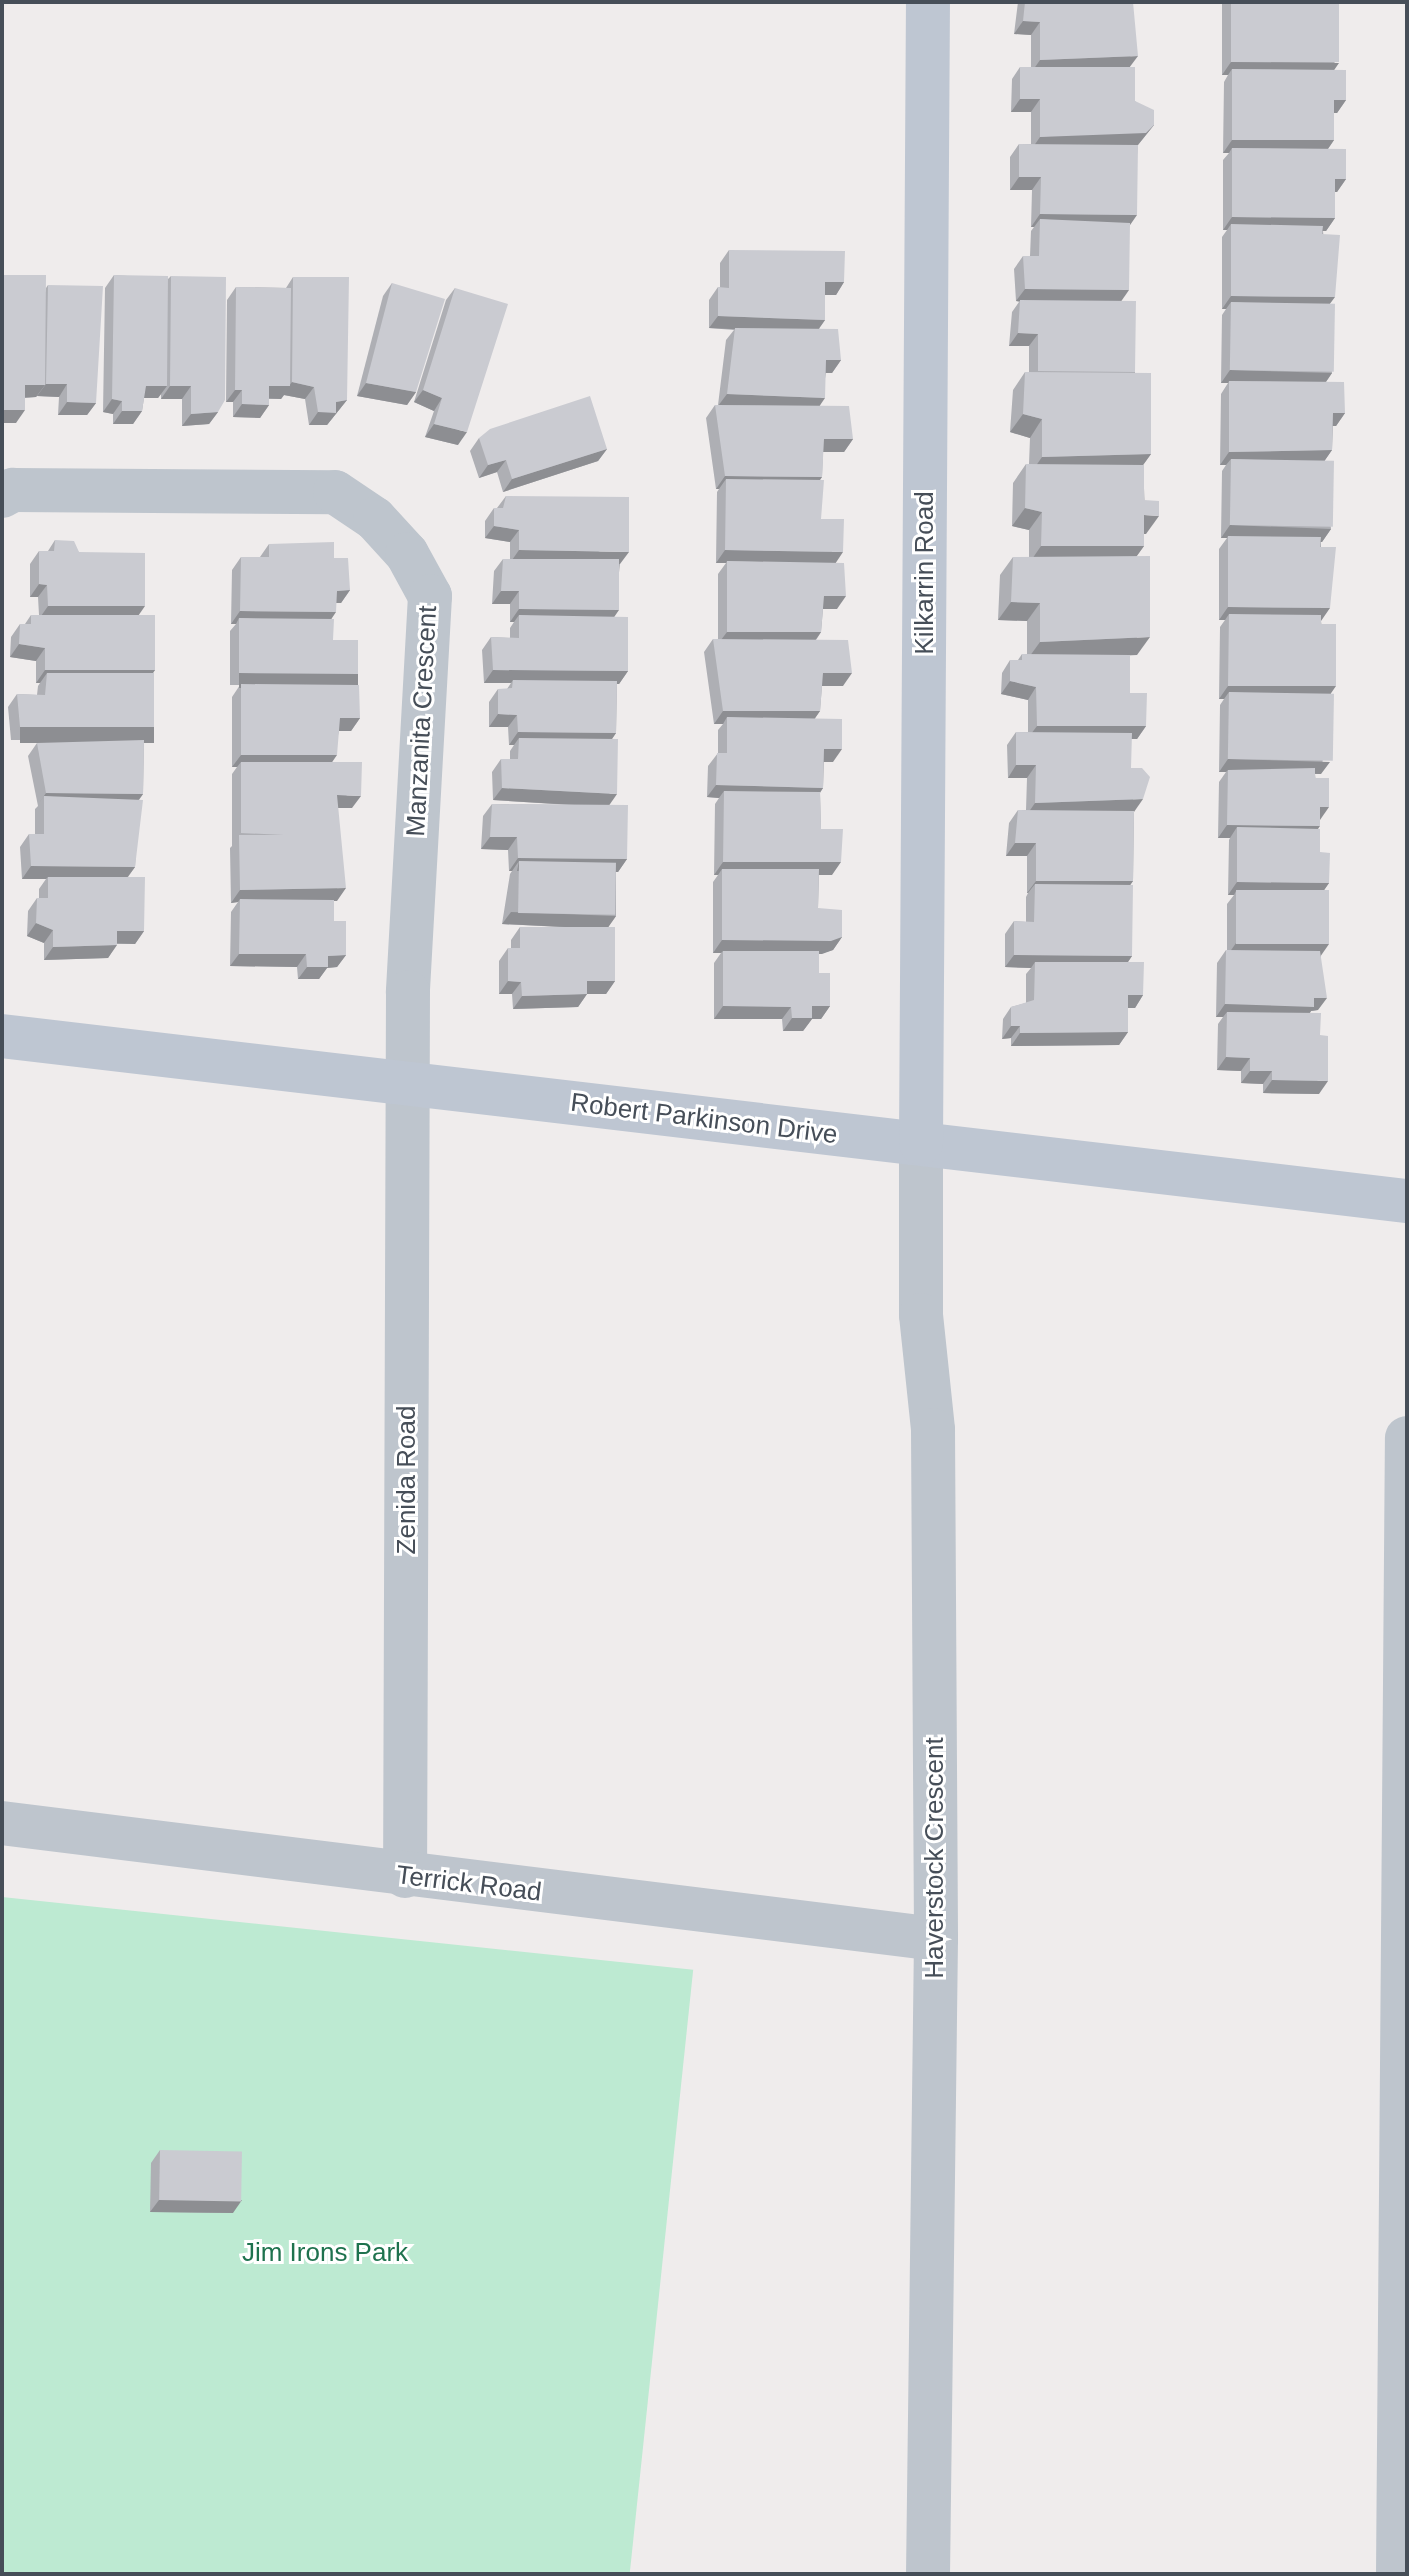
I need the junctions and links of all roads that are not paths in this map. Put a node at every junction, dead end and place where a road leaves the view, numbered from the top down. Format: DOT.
graph roads {
  1 [pos="928,2"];
  2 [pos="2,496"];
  3 [pos="2,1036"];
  4 [pos="407,1083"];
  5 [pos="921,1143"];
  6 [pos="1407,1201"];
  7 [pos="1407,1438"];
  8 [pos="2,1823"];
  9 [pos="405,1876"];
  10 [pos="936,1939"];
  11 [pos="928,2574"];
  12 [pos="1398,2574"];
  1 -- 5 [label="street, Kilkarrin Road"];
  2 -- 4 [label="street, Manzanita Crescent"];
  3 -- 4 [label="street, Robert Parkinson Drive"];
  4 -- 5 [label="street, Robert Parkinson Drive"];
  4 -- 9 [label="street, Zenida Road"];
  5 -- 6 [label="street, Robert Parkinson Drive"];
  5 -- 10 [label="street, Haverstock Crescent"];
  7 -- 12 [label="street"];
  8 -- 9 [label="street, Terrick Road"];
  9 -- 10 [label="street, Terrick Road"];
  10 -- 11 [label="street, Haverstock Crescent"];
}
